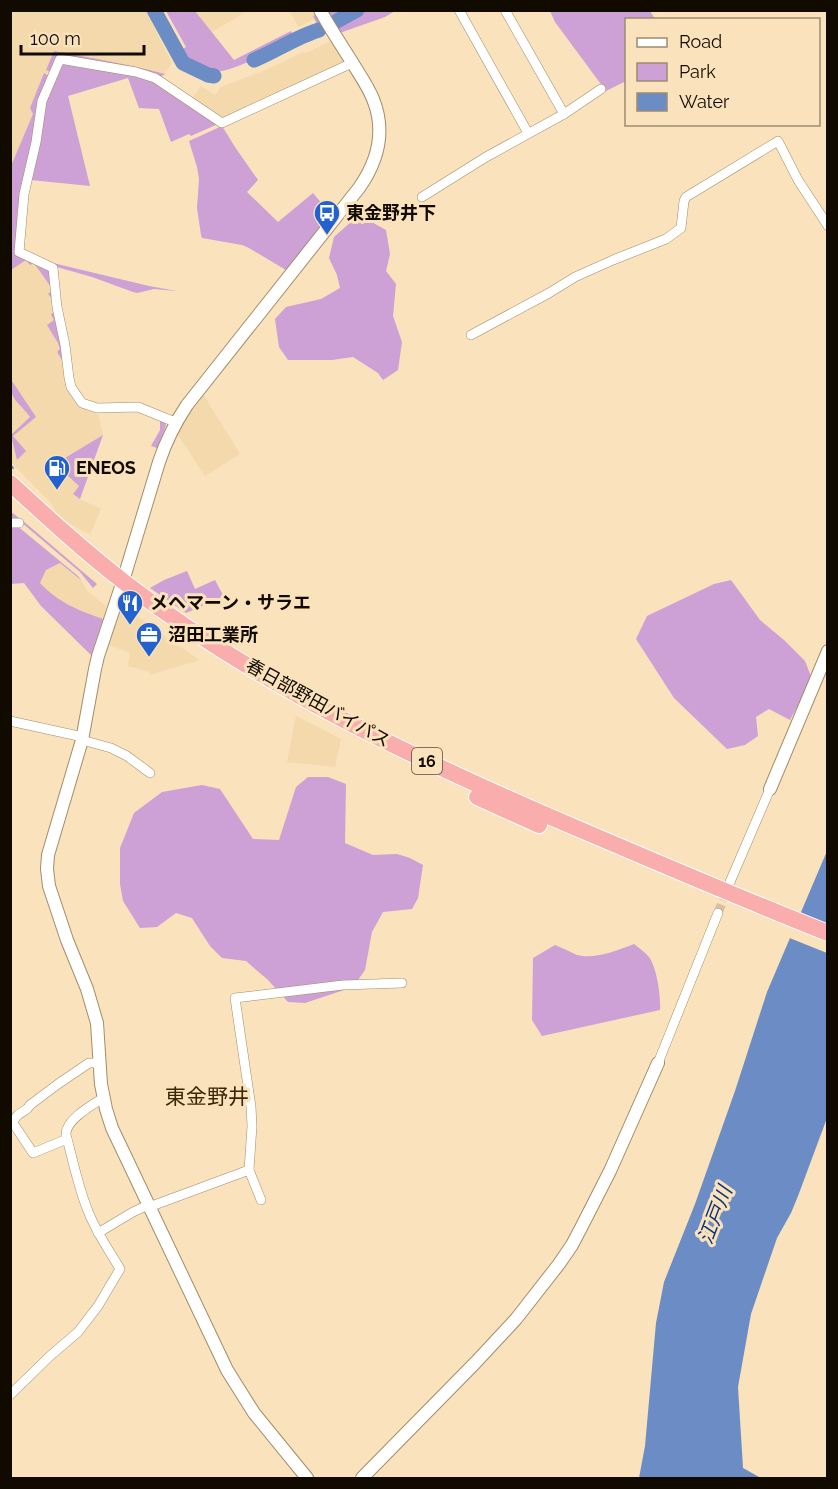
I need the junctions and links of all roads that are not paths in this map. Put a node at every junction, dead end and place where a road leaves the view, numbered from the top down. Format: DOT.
graph roads {
  1 [pos="459,10"];
  2 [pos="505,10"];
  3 [pos="321,12"];
  4 [pos="352,63"];
  5 [pos="602,89"];
  6 [pos="564,114"];
  7 [pos="528,133"];
  8 [pos="422,197"];
  9 [pos="828,226"];
  10 [pos="471,335"];
  11 [pos="175,422"];
  12 [pos="10,483"];
  13 [pos="10,498"];
  14 [pos="122,586"];
  15 [pos="828,651"];
  16 [pos="10,721"];
  17 [pos="82,738"];
  18 [pos="150,773"];
  19 [pos="770,789"];
  20 [pos="730,882"];
  21 [pos="749,907"];
  22 [pos="718,913"];
  23 [pos="828,933"];
  24 [pos="828,945"];
  25 [pos="402,983"];
  26 [pos="99,1063"];
  27 [pos="658,1063"];
  28 [pos="103,1098"];
  29 [pos="12,1124"];
  30 [pos="67,1139"];
  31 [pos="249,1170"];
  32 [pos="261,1200"];
  33 [pos="149,1206"];
  34 [pos="98,1233"];
  35 [pos="10,1395"];
  36 [pos="308,1479"];
  37 [pos="362,1479"];
  1 -- 7 [label="street"];
  2 -- 6 [label="street"];
  3 -- 4 [label="street"];
  4 -- 11 [label="street"];
  4 -- 11 [label="street"];
  5 -- 6 [label="street"];
  6 -- 7 [label="street"];
  7 -- 8 [label="street"];
  9 -- 10 [label="street"];
  11 -- 14 [label="street"];
  12 -- 14 [label="highway, 春日部野田バイパス / 16"];
  13 -- 14 [label="highway, 春日部野田バイパス / 16"];
  14 -- 17 [label="street"];
  14 -- 21 [label="highway, 春日部野田バイパス / 16"];
  15 -- 19 [label="street"];
  16 -- 17 [label="street"];
  17 -- 18 [label="street"];
  17 -- 26 [label="street"];
  19 -- 20 [label="street"];
  21 -- 23 [label="highway, 春日部野田バイパス / 16"];
  21 -- 24 [label="highway, 春日部野田バイパス / 16"];
  22 -- 27 [label="street"];
  25 -- 31 [label="street"];
  26 -- 28 [label="street"];
  26 -- 29 [label="street"];
  27 -- 37 [label="street"];
  28 -- 30 [label="street"];
  28 -- 33 [label="street"];
  29 -- 30 [label="street"];
  30 -- 34 [label="street"];
  31 -- 32 [label="street"];
  31 -- 33 [label="street"];
  33 -- 34 [label="street"];
  33 -- 36 [label="street"];
  34 -- 35 [label="street"];
}
